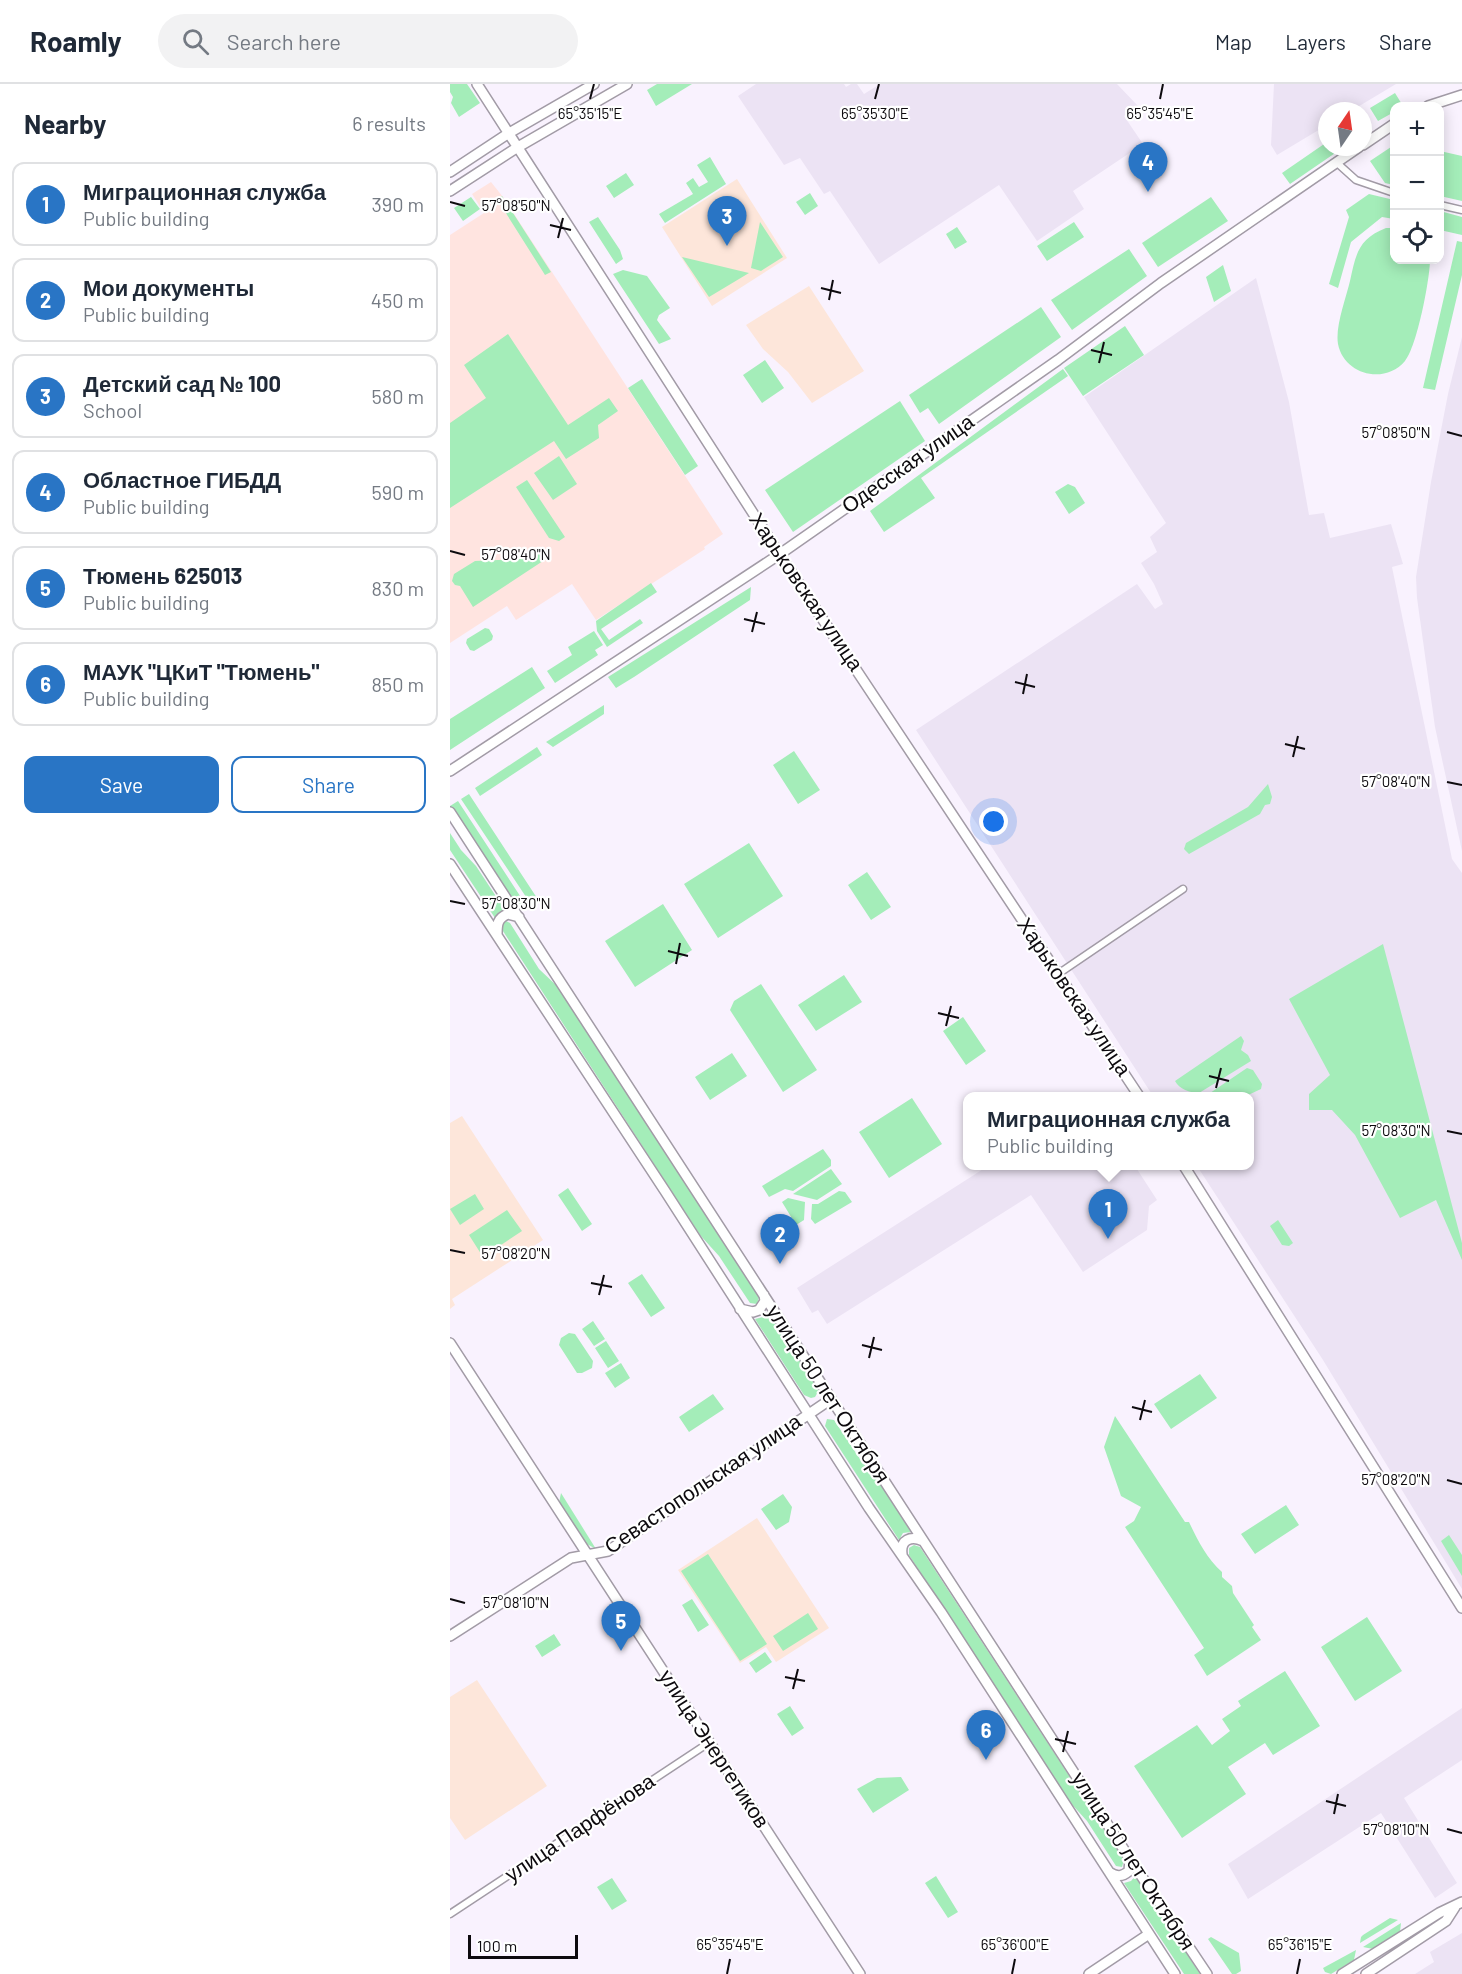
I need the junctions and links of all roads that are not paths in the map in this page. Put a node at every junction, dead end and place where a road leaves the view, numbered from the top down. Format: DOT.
graph roads {
  1 [pos="477,84"];
  2 [pos="594,84"];
  3 [pos="627,84"];
  4 [pos="1462,95"];
  5 [pos="1440,102"];
  6 [pos="1390,127"];
  7 [pos="509,133"];
  8 [pos="1372,139"];
  9 [pos="518,147"];
  10 [pos="1345,156"];
  11 [pos="1336,162"];
  12 [pos="450,172"];
  13 [pos="450,191"];
  14 [pos="1390,191"];
  15 [pos="1444,206"];
  16 [pos="1462,210"];
  17 [pos="780,554"];
  18 [pos="450,771"];
  19 [pos="450,812"];
  20 [pos="450,864"];
  21 [pos="1183,889"];
  22 [pos="519,917"];
  23 [pos="497,935"];
  24 [pos="1058,974"];
  25 [pos="1136,1092"];
  26 [pos="1187,1170"];
  27 [pos="764,1295"];
  28 [pos="740,1309"];
  29 [pos="450,1343"];
  30 [pos="831,1399"];
  31 [pos="808,1414"];
  32 [pos="923,1541"];
  33 [pos="902,1554"];
  34 [pos="588,1556"];
  35 [pos="1462,1608"];
  36 [pos="450,1636"];
  37 [pos="710,1742"];
  38 [pos="1130,1859"];
  39 [pos="1109,1872"];
  40 [pos="1458,1904"];
  41 [pos="450,1914"];
  42 [pos="1149,1934"];
  43 [pos="860,1974"];
  44 [pos="1089,1974"];
  45 [pos="1175,1974"];
  46 [pos="1207,1974"];
  47 [pos="1342,1974"];
  48 [pos="1366,1974"];
  1 -- 7 [label="street, Харьковская улица"];
  2 -- 7 [label="street"];
  3 -- 9 [label="street"];
  4 -- 5 [label="street"];
  6 -- 8 [label="street, Одесская улица"];
  7 -- 9 [label="street, Харьковская улица"];
  7 -- 12 [label="street"];
  9 -- 13 [label="street"];
  9 -- 17 [label="street, Харьковская улица"];
  10 -- 11 [label="street, Одесская улица"];
  11 -- 14 [label="street"];
  11 -- 17 [label="street, Одесская улица"];
  15 -- 16 [label="street"];
  17 -- 18 [label="street, Одесская улица"];
  17 -- 24 [label="street, Харьковская улица"];
  19 -- 22 [label="street, улица 50 лет Октября"];
  20 -- 23 [label="street, улица 50 лет Октября"];
  21 -- 24 [label="street"];
  22 -- 23 [label="street"];
  22 -- 27 [label="street, улица 50 лет Октября"];
  23 -- 28 [label="street, улица 50 лет Октября"];
  24 -- 25 [label="street, Харьковская улица"];
  26 -- 35 [label="street"];
  27 -- 28 [label="street"];
  27 -- 30 [label="street, улица 50 лет Октября"];
  28 -- 31 [label="street, улица 50 лет Октября"];
  29 -- 34 [label="street, улица Энергетиков"];
  30 -- 31 [label="street, Севастопольская улица"];
  30 -- 32 [label="street, улица 50 лет Октября"];
  31 -- 33 [label="street, улица 50 лет Октября"];
  31 -- 34 [label="street, Севастопольская улица"];
  32 -- 33 [label="street"];
  32 -- 38 [label="street, улица 50 лет Октября"];
  33 -- 39 [label="street, улица 50 лет Октября"];
  34 -- 36 [label="street, Севастопольская улица"];
  34 -- 37 [label="street, улица Энергетиков"];
  37 -- 41 [label="street, улица Парфёнова"];
  37 -- 43 [label="street, улица Энергетиков"];
  38 -- 39 [label="street"];
  38 -- 46 [label="street, улица 50 лет Октября"];
  39 -- 42 [label="street, улица 50 лет Октября"];
  40 -- 47 [label="street"];
  40 -- 48 [label="street"];
  42 -- 44 [label="street"];
  42 -- 45 [label="street, улица 50 лет Октября"];
}
